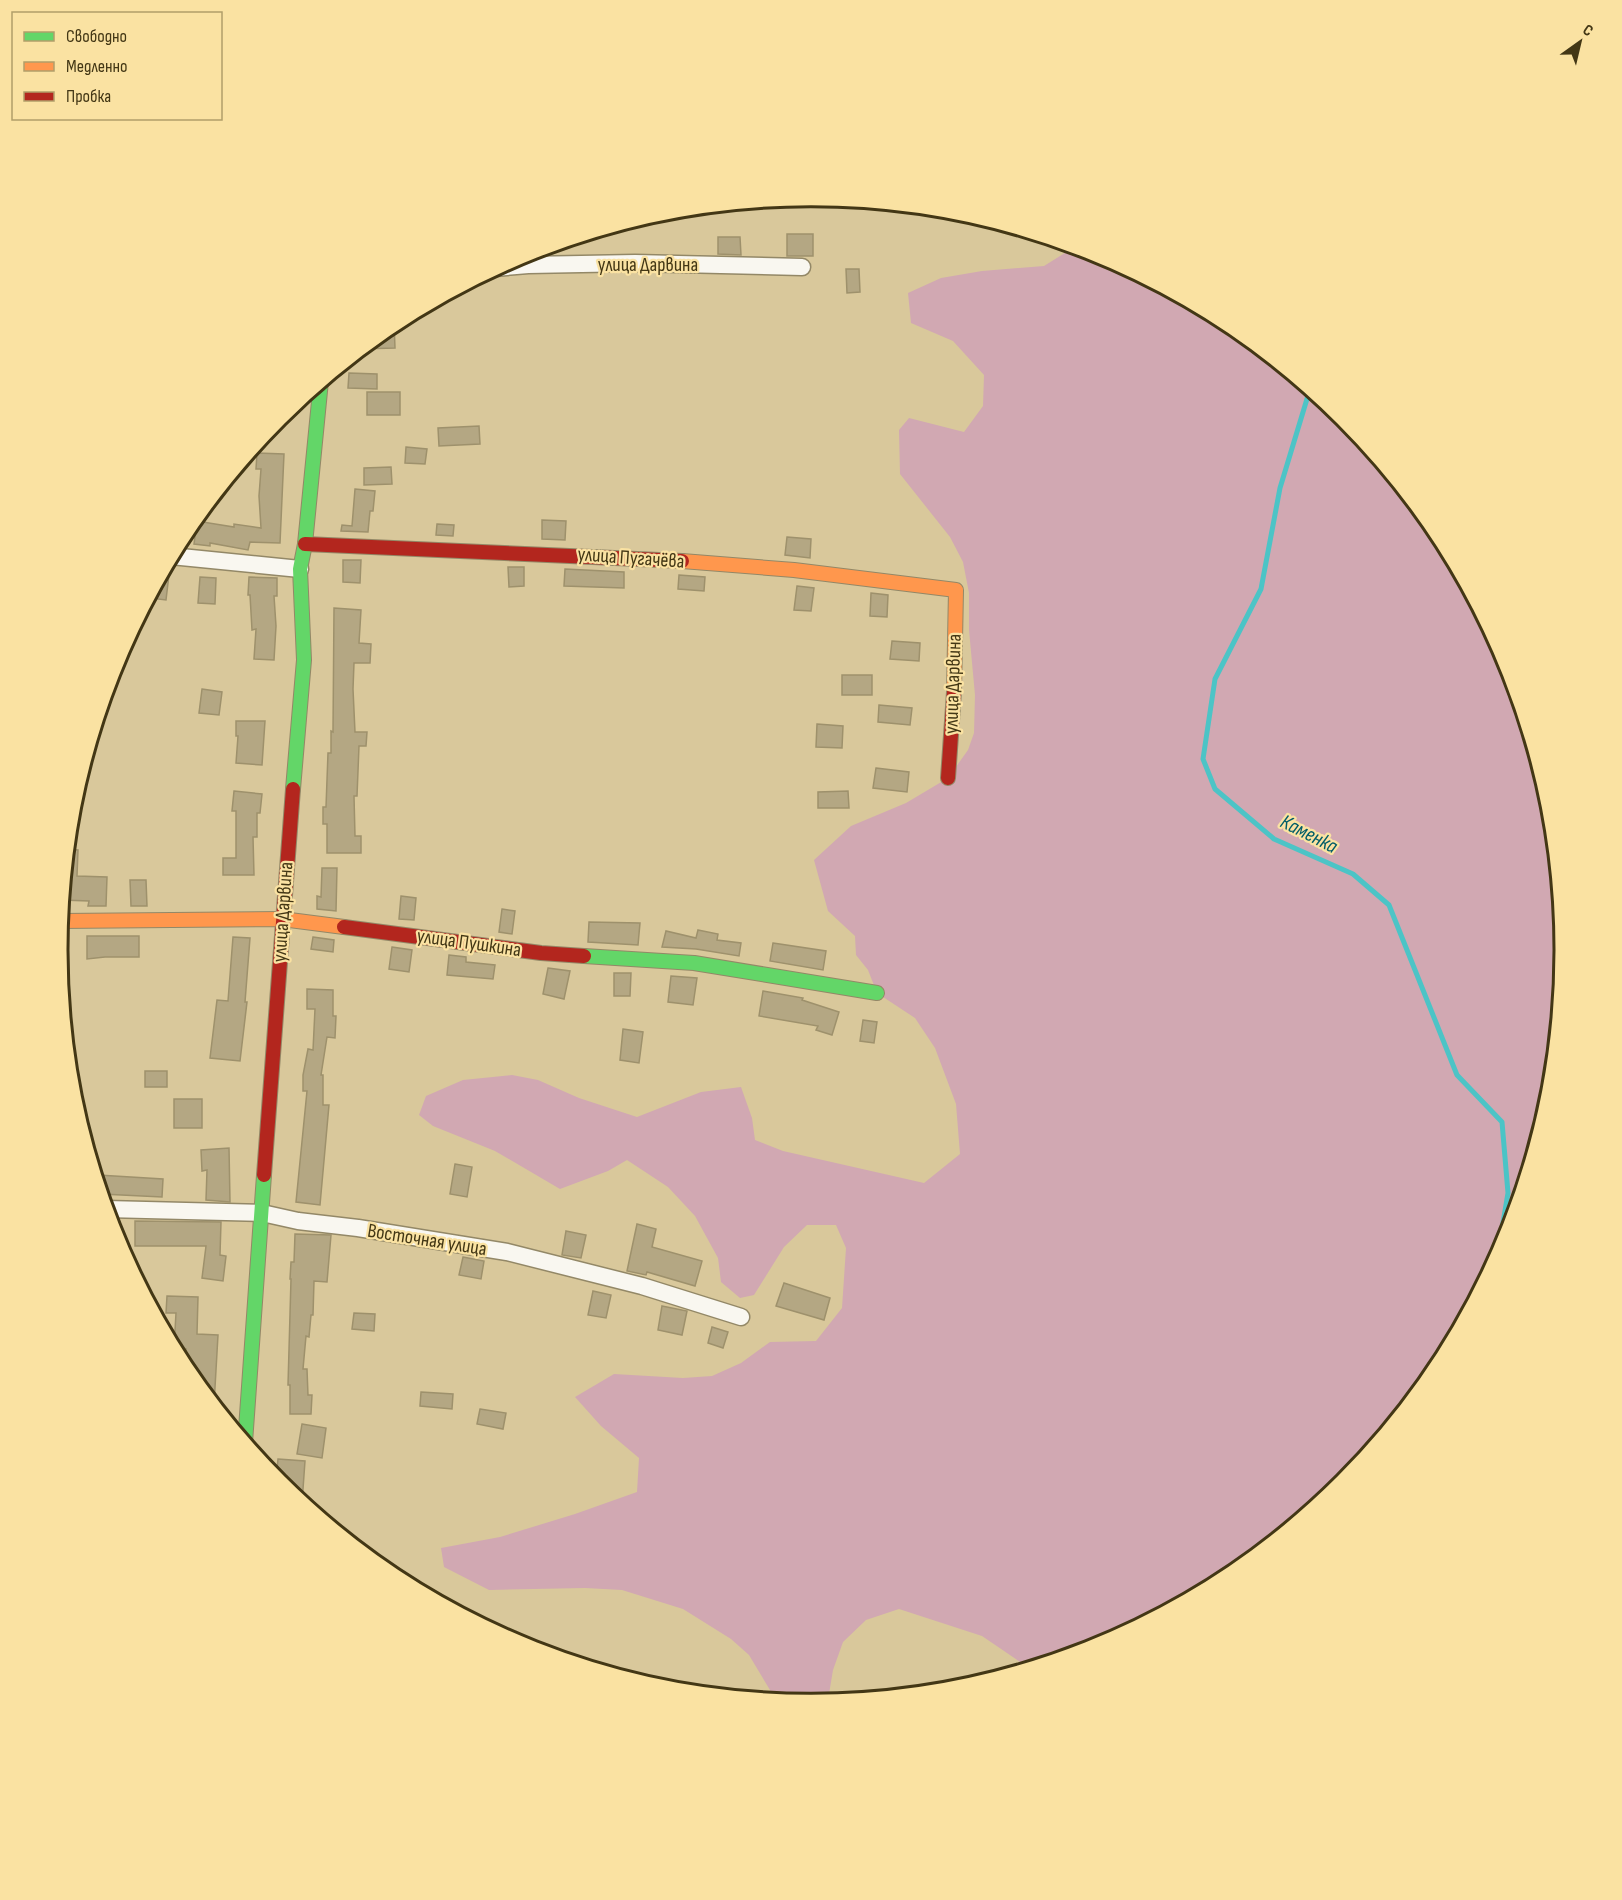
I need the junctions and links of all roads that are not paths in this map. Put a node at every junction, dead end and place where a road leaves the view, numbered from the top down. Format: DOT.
graph roads {
  1 [pos="520,266"];
  2 [pos="802,267"];
  3 [pos="320,392"];
  4 [pos="305,544"];
  5 [pos="180,557"];
  6 [pos="300,569"];
  7 [pos="956,590"];
  8 [pos="948,778"];
  9 [pos="282,919"];
  10 [pos="69,921"];
  11 [pos="877,993"];
  12 [pos="114,1209"];
  13 [pos="262,1213"];
  14 [pos="741,1317"];
  15 [pos="246,1433"];
  1 -- 2 [label="street, улица Дарвина"];
  3 -- 4 [label="street, улица Дарвина"];
  4 -- 6 [label="street, улица Дарвина"];
  4 -- 7 [label="street, улица Пугачёва"];
  5 -- 6 [label="street"];
  6 -- 9 [label="street, улица Дарвина"];
  7 -- 8 [label="street, улица Дарвина"];
  9 -- 10 [label="street, улица Пушкина"];
  9 -- 11 [label="street, улица Пушкина"];
  9 -- 13 [label="street, улица Дарвина"];
  12 -- 13 [label="street, Восточная улица"];
  13 -- 14 [label="street, Восточная улица"];
  13 -- 15 [label="street, улица Дарвина"];
}
